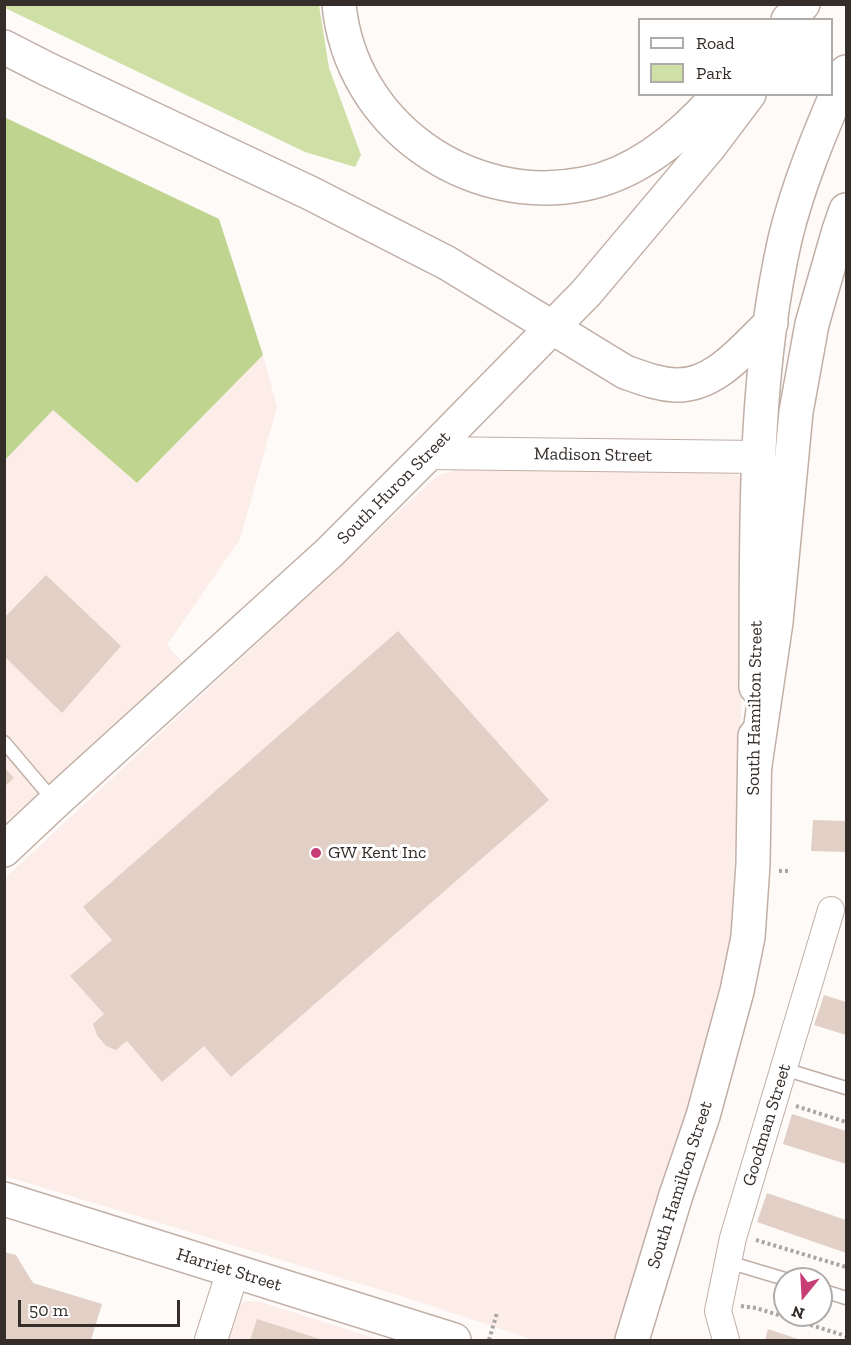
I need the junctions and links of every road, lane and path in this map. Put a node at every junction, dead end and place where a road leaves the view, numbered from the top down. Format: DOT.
graph roads {
  1 [pos="339,4"];
  2 [pos="803,4"];
  3 [pos="817,4"];
  4 [pos="790,18"];
  5 [pos="807,18"];
  6 [pos="4,47"];
  7 [pos="846,72"];
  8 [pos="716,96"];
  9 [pos="747,96"];
  10 [pos="846,210"];
  11 [pos="771,322"];
  12 [pos="551,326"];
  13 [pos="429,453"];
  14 [pos="758,457"];
  15 [pos="4,742"];
  16 [pos="755,765"];
  17 [pos="55,802"];
  18 [pos="5,848"];
  19 [pos="777,871"];
  20 [pos="791,871"];
  21 [pos="839,913"];
  22 [pos="784,1069"];
  23 [pos="846,1088"];
  24 [pos="789,1104"];
  25 [pos="846,1122"];
  26 [pos="4,1200"];
  27 [pos="748,1238"];
  28 [pos="728,1262"];
  29 [pos="846,1268"];
  30 [pos="233,1272"];
  31 [pos="773,1275"];
  32 [pos="497,1312"];
  33 [pos="737,1314"];
  34 [pos="846,1336"];
  35 [pos="211,1341"];
  36 [pos="454,1341"];
  37 [pos="489,1341"];
  38 [pos="632,1341"];
  39 [pos="726,1341"];
  1 -- 8 [label="main road"];
  2 -- 4 [label="main road"];
  3 -- 5 [label="main road"];
  6 -- 12 [label="main road"];
  7 -- 11 [label="main road, South Hamilton Street"];
  9 -- 12 [label="main road, South Huron Street"];
  10 -- 16 [label="main road"];
  11 -- 12 [label="main road"];
  11 -- 14 [label="main road, South Hamilton Street"];
  12 -- 13 [label="main road, South Huron Street"];
  13 -- 14 [label="street, Madison Street"];
  13 -- 17 [label="main road, South Huron Street"];
  14 -- 16 [label="main road, South Hamilton Street"];
  15 -- 17 [label="lane"];
  16 -- 38 [label="main road, South Hamilton Street"];
  17 -- 18 [label="main road, South Huron Street"];
  19 -- 20 [label="path"];
  21 -- 22 [label="street, Goodman Street"];
  22 -- 23 [label="lane"];
  22 -- 28 [label="street, Goodman Street"];
  24 -- 25 [label="path"];
  26 -- 30 [label="main road, Harriet Street"];
  27 -- 29 [label="path"];
  28 -- 31 [label="lane"];
  28 -- 39 [label="street, Goodman Street"];
  30 -- 35 [label="street"];
  30 -- 36 [label="main road, Harriet Street"];
  32 -- 37 [label="path"];
  33 -- 34 [label="path"];
}
